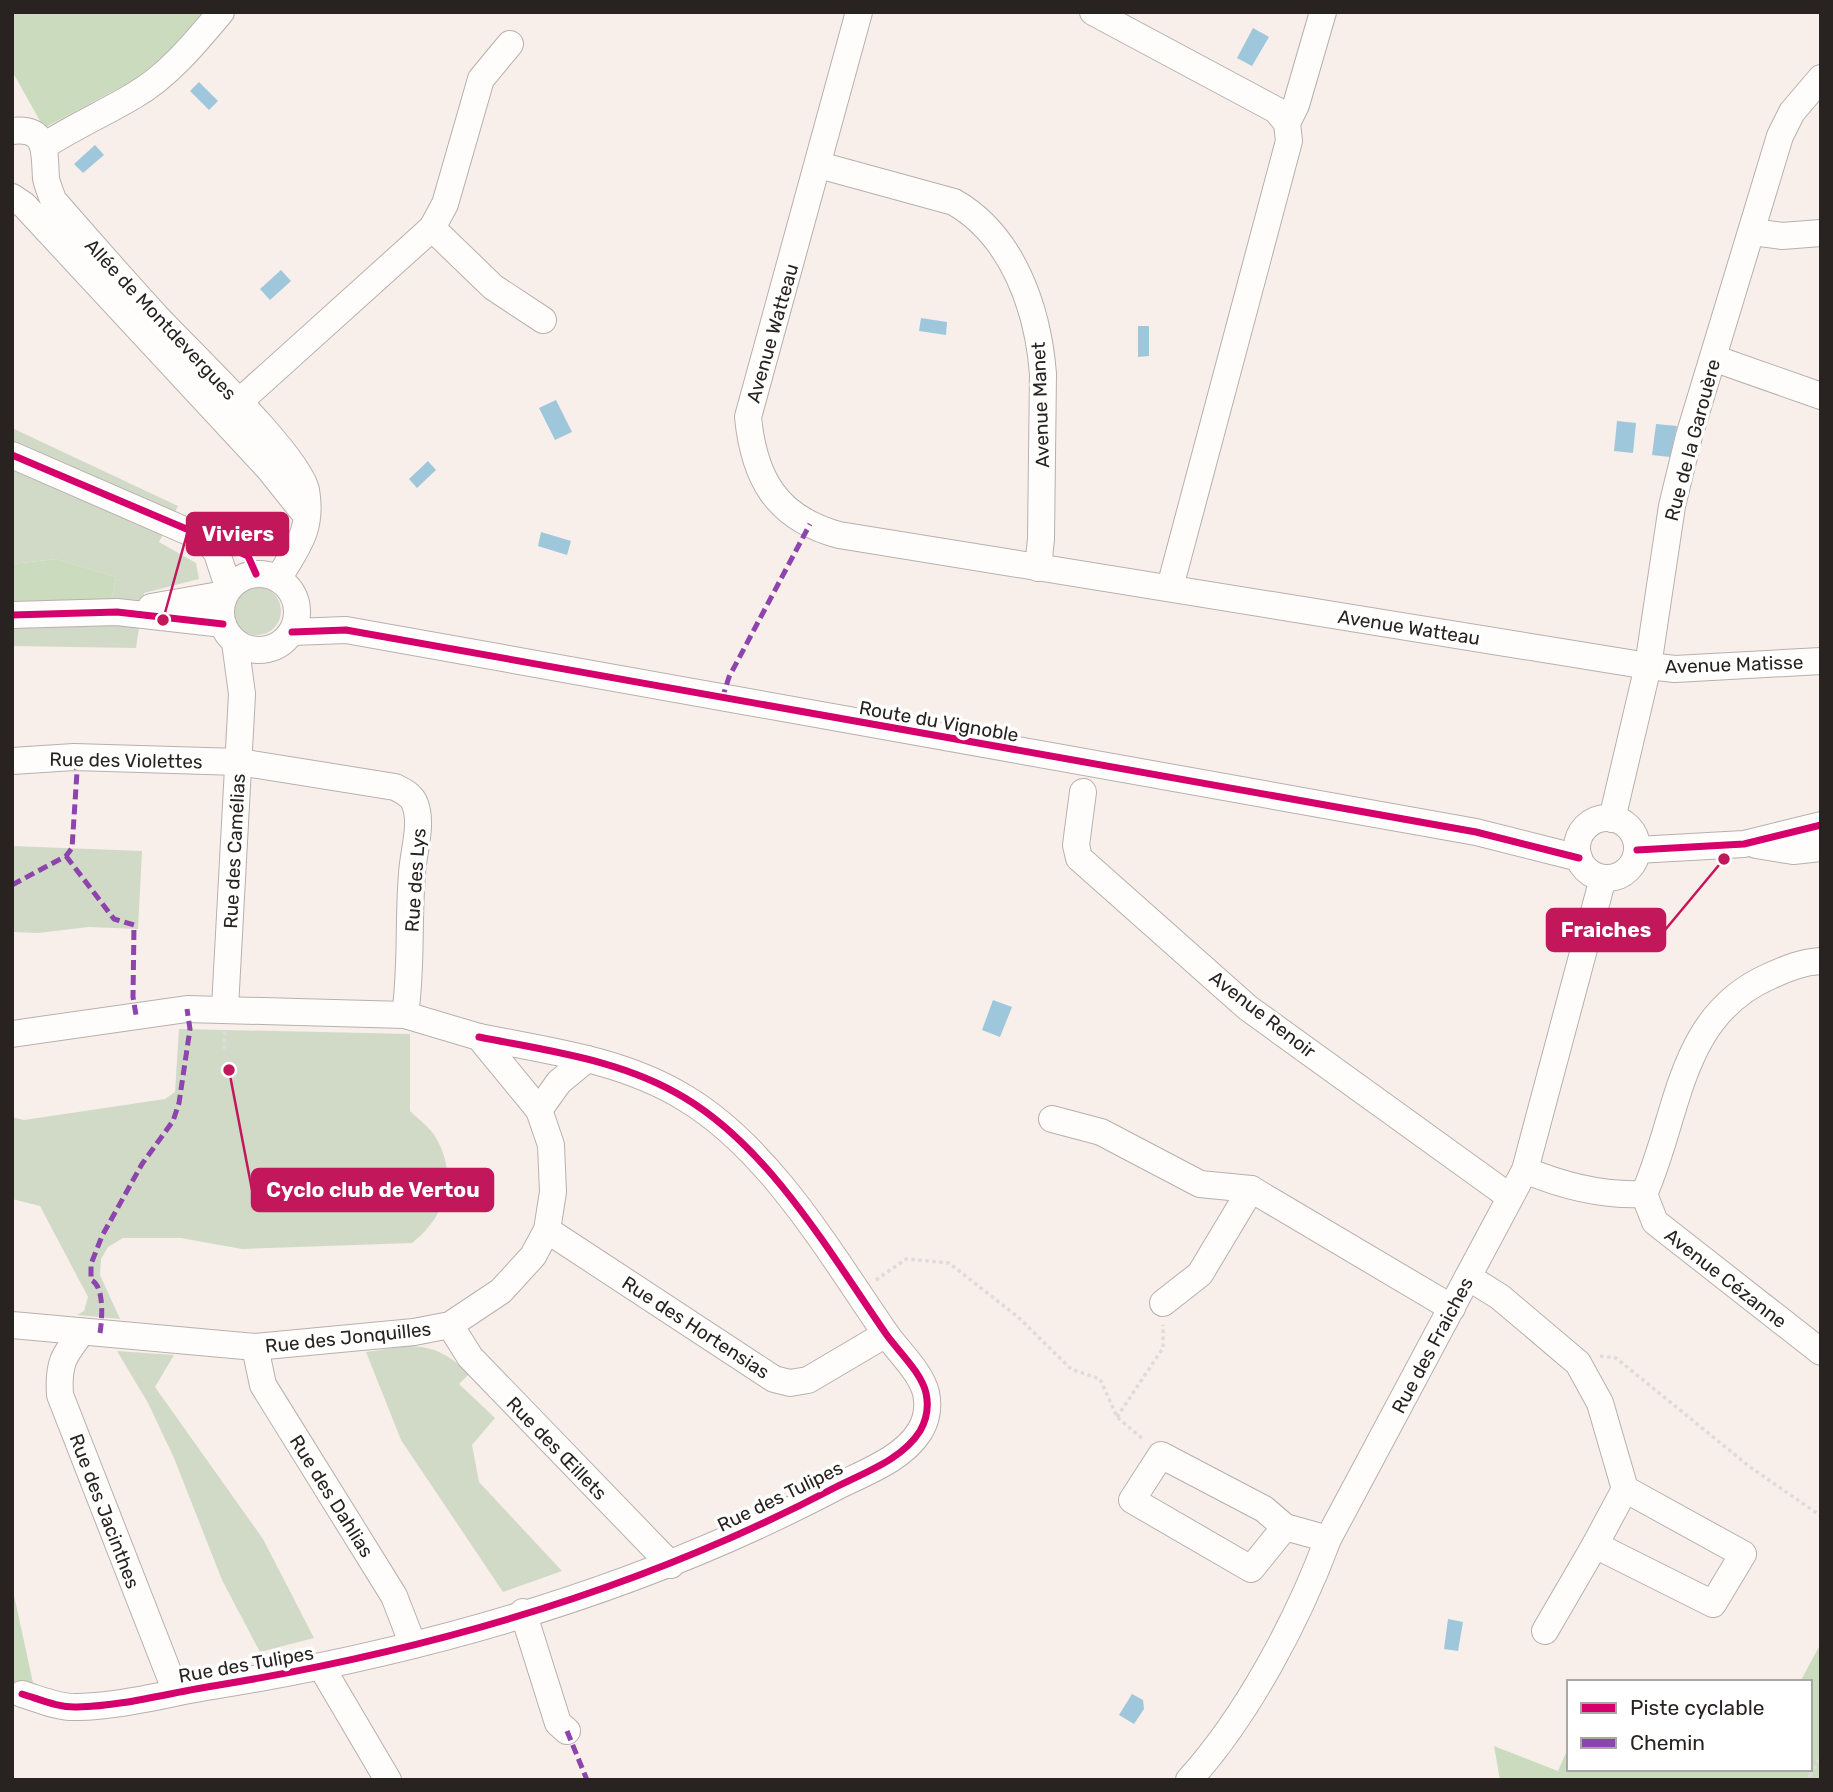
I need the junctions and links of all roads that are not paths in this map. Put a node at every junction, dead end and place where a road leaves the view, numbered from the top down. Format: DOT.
graph roads {
  1 [pos="221,12"];
  2 [pos="859,12"];
  3 [pos="1093,12"];
  4 [pos="1323,12"];
  5 [pos="510,44"];
  6 [pos="1821,78"];
  7 [pos="1287,123"];
  8 [pos="12,131"];
  9 [pos="44,146"];
  10 [pos="819,165"];
  11 [pos="12,197"];
  12 [pos="432,228"];
  13 [pos="1752,232"];
  14 [pos="1821,233"];
  15 [pos="543,320"];
  16 [pos="1713,358"];
  17 [pos="1821,396"];
  18 [pos="239,402"];
  19 [pos="12,455"];
  20 [pos="308,519"];
  21 [pos="1038,568"];
  22 [pos="1170,587"];
  23 [pos="286,588"];
  24 [pos="227,591"];
  25 [pos="117,612"];
  26 [pos="12,615"];
  27 [pos="346,630"];
  28 [pos="292,632"];
  29 [pos="229,633"];
  30 [pos="262,650"];
  31 [pos="1821,661"];
  32 [pos="1648,666"];
  33 [pos="242,694"];
  34 [pos="12,761"];
  35 [pos="239,762"];
  36 [pos="1083,792"];
  37 [pos="1612,819"];
  38 [pos="1821,825"];
  39 [pos="1584,829"];
  40 [pos="1476,832"];
  41 [pos="1744,844"];
  42 [pos="1821,848"];
  43 [pos="1637,850"];
  44 [pos="1579,858"];
  45 [pos="1603,878"];
  46 [pos="1821,961"];
  47 [pos="225,1008"];
  48 [pos="405,1015"];
  49 [pos="12,1034"];
  50 [pos="479,1037"];
  51 [pos="587,1059"];
  52 [pos="540,1110"];
  53 [pos="1052,1119"];
  54 [pos="1525,1170"];
  55 [pos="1251,1189"];
  56 [pos="1644,1194"];
  57 [pos="1510,1198"];
  58 [pos="547,1230"];
  59 [pos="1468,1278"];
  60 [pos="1163,1303"];
  61 [pos="1452,1308"];
  62 [pos="12,1325"];
  63 [pos="450,1325"];
  64 [pos="82,1332"];
  65 [pos="886,1334"];
  66 [pos="255,1348"];
  67 [pos="1821,1352"];
  68 [pos="1625,1489"];
  69 [pos="1285,1527"];
  70 [pos="1328,1539"];
  71 [pos="1595,1545"];
  72 [pos="671,1565"];
  73 [pos="523,1612"];
  74 [pos="1545,1631"];
  75 [pos="413,1645"];
  76 [pos="322,1668"];
  77 [pos="176,1692"];
  78 [pos="22,1695"];
  79 [pos="566,1731"];
  80 [pos="388,1780"];
  81 [pos="1189,1780"];
  1 -- 9 [label="street"];
  2 -- 10 [label="street, Avenue Watteau"];
  3 -- 7 [label="street"];
  4 -- 7 [label="street"];
  5 -- 12 [label="street"];
  6 -- 13 [label="street, Rue de la Garouère"];
  7 -- 22 [label="street"];
  8 -- 9 [label="street"];
  9 -- 18 [label="street, Allée de Montdevergues"];
  10 -- 21 [label="street, Avenue Manet"];
  10 -- 21 [label="street, Avenue Watteau"];
  11 -- 20 [label="street, Allée de Montdevergues"];
  12 -- 15 [label="street"];
  12 -- 18 [label="street"];
  13 -- 14 [label="street"];
  13 -- 16 [label="street, Rue de la Garouère"];
  16 -- 17 [label="street"];
  16 -- 32 [label="street, Rue de la Garouère"];
  18 -- 20 [label="street, Allée de Montdevergues"];
  19 -- 24 [label="street"];
  20 -- 23 [label="street, Allée de Montdevergues"];
  21 -- 22 [label="street, Avenue Watteau"];
  22 -- 32 [label="street, Avenue Watteau"];
  23 -- 24 [label="street"];
  23 -- 27 [label="street, Route du Vignoble"];
  23 -- 28 [label="street"];
  24 -- 25 [label="street"];
  24 -- 29 [label="street"];
  25 -- 26 [label="street"];
  25 -- 29 [label="street"];
  27 -- 28 [label="street, Route du Vignoble"];
  27 -- 40 [label="street, Route du Vignoble"];
  28 -- 30 [label="street"];
  29 -- 30 [label="street"];
  29 -- 33 [label="street, Rue des Camélias"];
  30 -- 33 [label="street, Rue des Camélias"];
  31 -- 32 [label="street, Avenue Matisse"];
  32 -- 37 [label="street, Rue de la Garouère"];
  33 -- 35 [label="street, Rue des Camélias"];
  34 -- 35 [label="street, Rue des Violettes"];
  35 -- 47 [label="street, Rue des Camélias"];
  35 -- 48 [label="street, Rue des Lys"];
  36 -- 57 [label="street, Avenue Renoir"];
  37 -- 39 [label="street"];
  37 -- 43 [label="street"];
  38 -- 41 [label="street"];
  39 -- 40 [label="street, Route du Vignoble"];
  39 -- 44 [label="street"];
  40 -- 44 [label="street, Route du Vignoble"];
  41 -- 42 [label="street"];
  41 -- 43 [label="street"];
  43 -- 45 [label="street"];
  44 -- 45 [label="street"];
  45 -- 54 [label="street, Rue des Fraiches"];
  46 -- 56 [label="street"];
  47 -- 48 [label="street"];
  47 -- 49 [label="street"];
  48 -- 50 [label="street"];
  50 -- 51 [label="street, Rue des Tulipes"];
  50 -- 52 [label="street, Rue des Jonquilles"];
  51 -- 52 [label="street"];
  51 -- 65 [label="street, Rue des Tulipes"];
  52 -- 58 [label="street, Rue des Jonquilles"];
  53 -- 55 [label="street"];
  54 -- 56 [label="street"];
  54 -- 57 [label="street, Rue des Fraiches"];
  55 -- 60 [label="street"];
  55 -- 61 [label="street"];
  56 -- 67 [label="street, Avenue Cézanne"];
  57 -- 59 [label="street, Rue des Fraiches"];
  58 -- 63 [label="street, Rue des Jonquilles"];
  58 -- 65 [label="street, Rue des Hortensias"];
  59 -- 61 [label="street, Rue des Fraiches"];
  59 -- 68 [label="street"];
  61 -- 70 [label="street, Rue des Fraiches"];
  62 -- 64 [label="street, Rue des Jonquilles"];
  63 -- 66 [label="street, Rue des Jonquilles"];
  63 -- 72 [label="street, Rue des Œillets"];
  64 -- 66 [label="street, Rue des Jonquilles"];
  64 -- 77 [label="street, Rue des Jacinthes"];
  65 -- 72 [label="street, Rue des Tulipes"];
  66 -- 75 [label="street, Rue des Dahlias"];
  68 -- 71 [label="street"];
  68 -- 71 [label="street"];
  69 -- 69 [label="street"];
  69 -- 70 [label="street"];
  70 -- 81 [label="street, Rue des Fraiches"];
  71 -- 74 [label="street"];
  72 -- 73 [label="street, Rue des Tulipes"];
  73 -- 75 [label="street, Rue des Tulipes"];
  73 -- 79 [label="street"];
  75 -- 76 [label="street, Rue des Tulipes"];
  76 -- 77 [label="street, Rue des Tulipes"];
  76 -- 80 [label="street, Rue des Tulipes"];
  77 -- 78 [label="street, Rue des Tulipes"];
}
